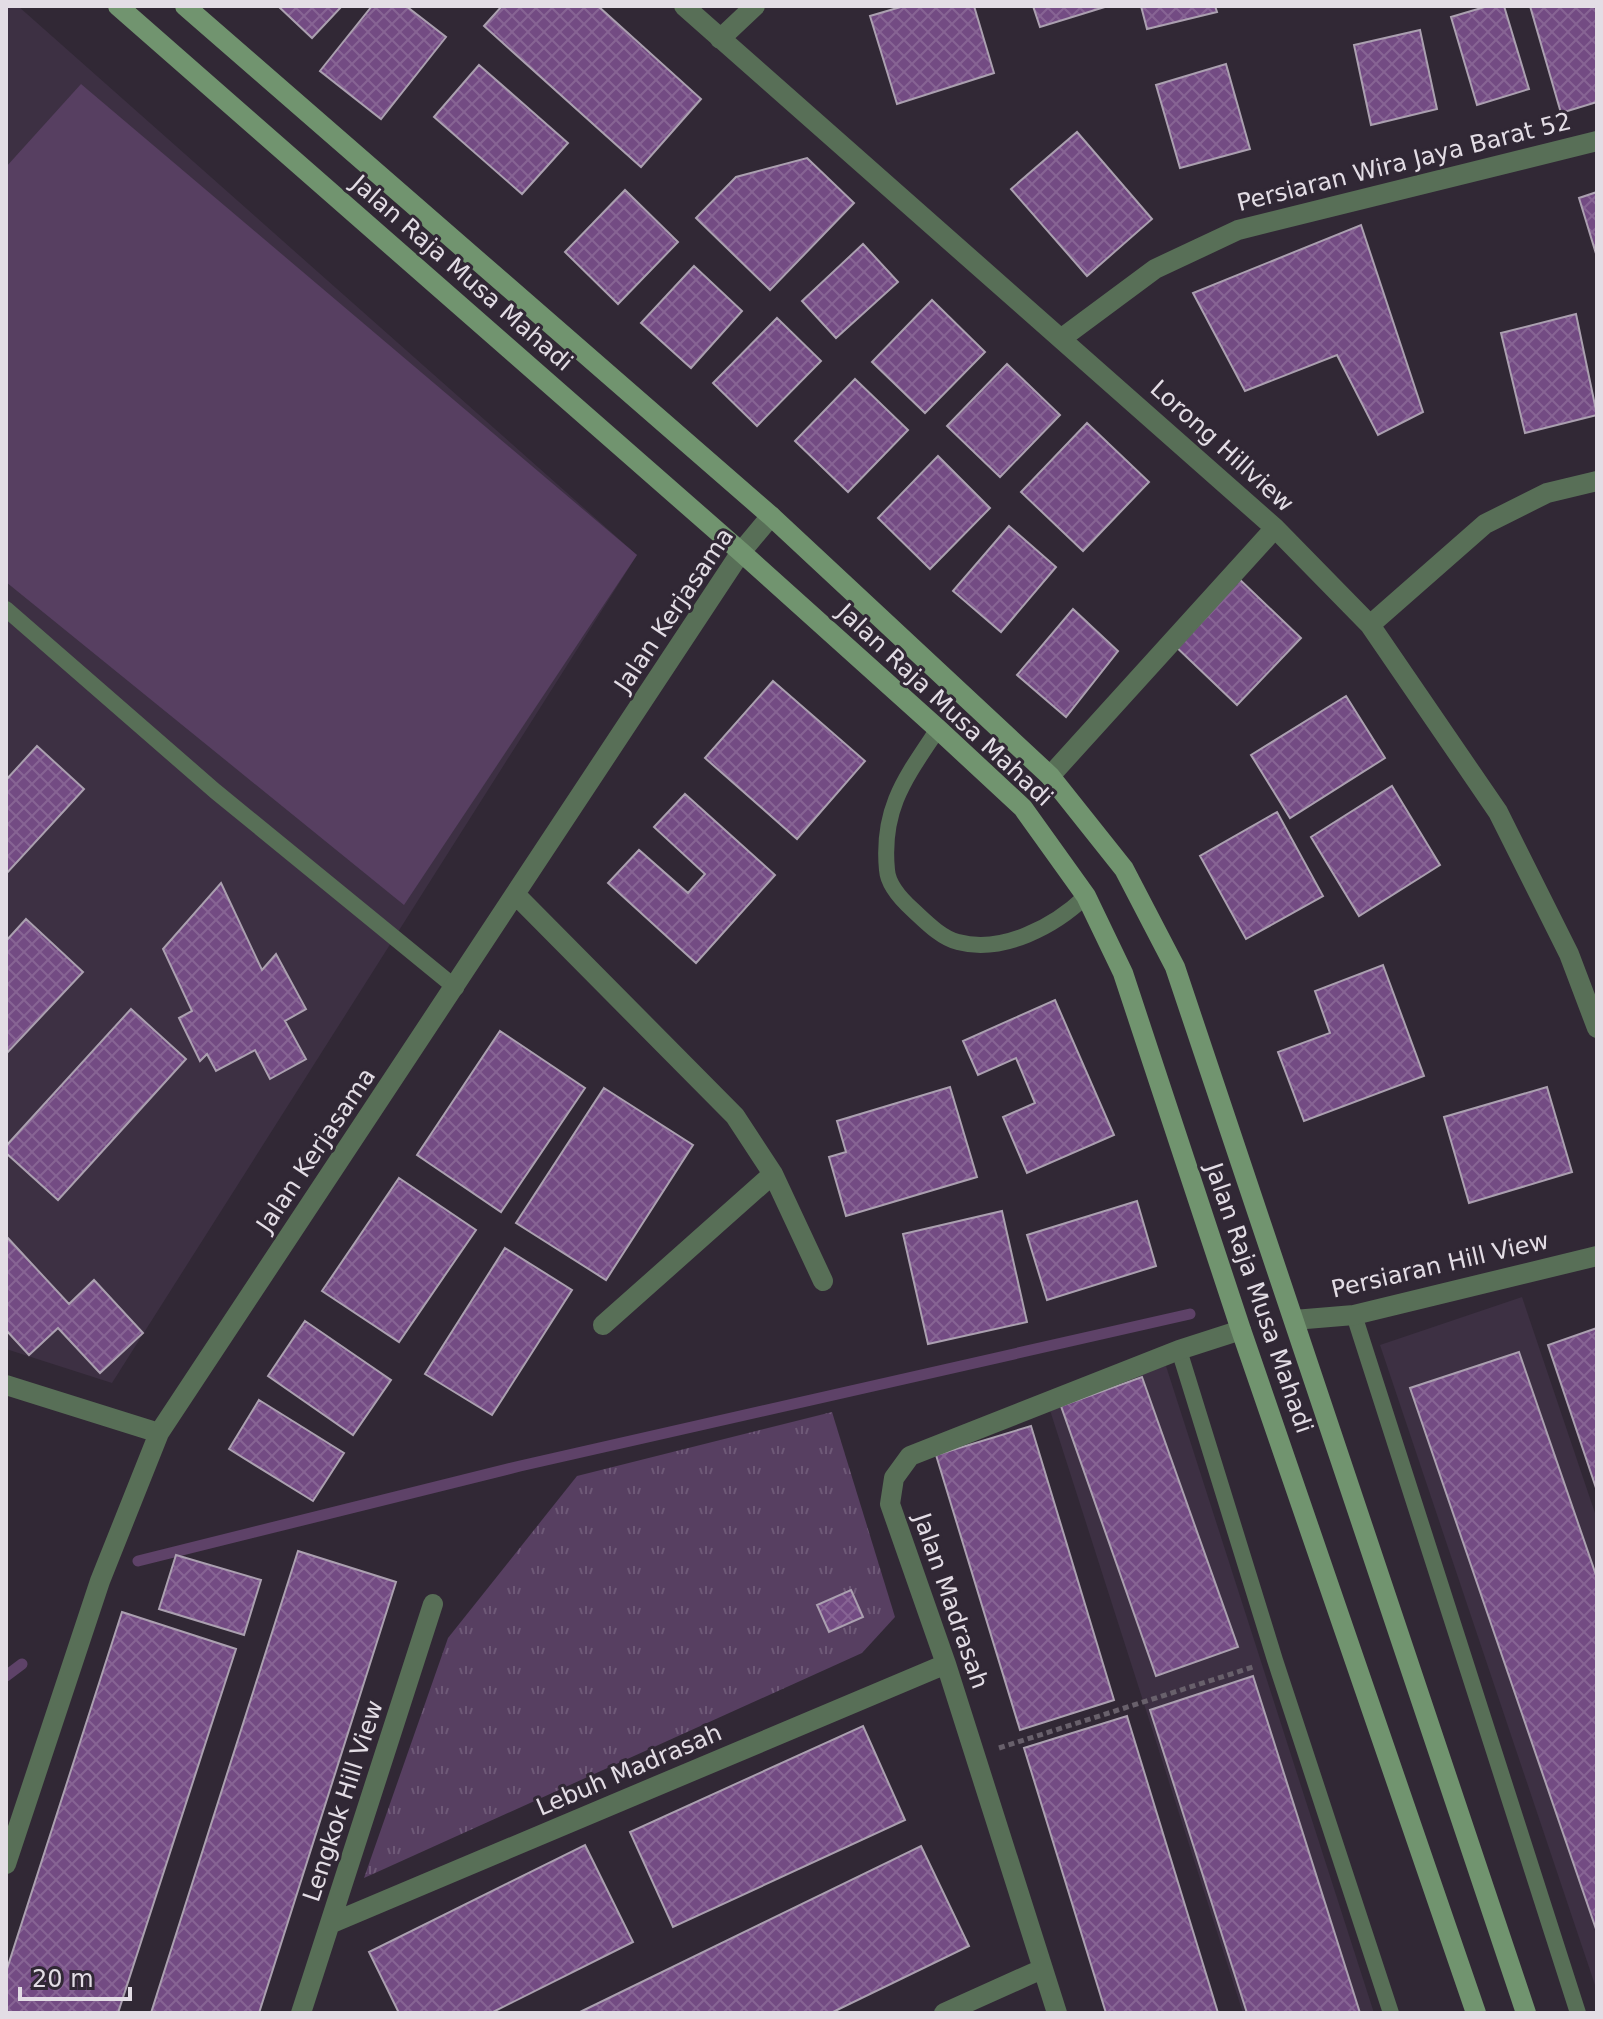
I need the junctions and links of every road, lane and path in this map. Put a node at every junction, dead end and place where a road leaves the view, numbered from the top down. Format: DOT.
graph roads {
  1 [pos="185,6"];
  2 [pos="684,6"];
  3 [pos="755,6"];
  4 [pos="128,9"];
  5 [pos="720,39"];
  6 [pos="1597,141"];
  7 [pos="1062,338"];
  8 [pos="1597,481"];
  9 [pos="771,516"];
  10 [pos="1275,528"];
  11 [pos="741,552"];
  12 [pos="6,609"];
  13 [pos="1370,625"];
  14 [pos="938,729"];
  15 [pos="1050,776"];
  16 [pos="517,896"];
  17 [pos="1086,896"];
  18 [pos="456,988"];
  19 [pos="1597,1028"];
  20 [pos="773,1174"];
  21 [pos="1597,1256"];
  22 [pos="823,1281"];
  23 [pos="1354,1315"];
  24 [pos="1294,1320"];
  25 [pos="603,1325"];
  26 [pos="1241,1330"];
  27 [pos="1179,1350"];
  28 [pos="6,1385"];
  29 [pos="159,1433"];
  30 [pos="433,1604"];
  31 [pos="1275,1660"];
  32 [pos="946,1664"];
  33 [pos="975,1755"];
  34 [pos="6,1864"];
  35 [pos="332,1923"];
  36 [pos="1042,1969"];
  37 [pos="301,2013"];
  38 [pos="944,2013"];
  39 [pos="1057,2013"];
  40 [pos="1391,2013"];
  41 [pos="1476,2013"];
  42 [pos="1526,2013"];
  43 [pos="1578,2013"];
  1 -- 9 [label="main road, Jalan Raja Musa Mahadi"];
  2 -- 5 [label="street, Lorong Hillview"];
  3 -- 5 [label="street"];
  4 -- 11 [label="main road, Jalan Raja Musa Mahadi"];
  5 -- 7 [label="street, Lorong Hillview"];
  6 -- 7 [label="street, Persiaran Wira Jaya Barat 52"];
  7 -- 10 [label="street, Lorong Hillview"];
  8 -- 13 [label="street"];
  9 -- 11 [label="street, Jalan Kerjasama"];
  9 -- 15 [label="main road, Jalan Raja Musa Mahadi"];
  10 -- 13 [label="street, Lorong Hillview"];
  10 -- 15 [label="street"];
  11 -- 14 [label="main road, Jalan Raja Musa Mahadi"];
  11 -- 16 [label="street, Jalan Kerjasama"];
  12 -- 18 [label="lane"];
  13 -- 19 [label="street, Lorong Hillview"];
  14 -- 17 [label="main road, Jalan Raja Musa Mahadi"];
  14 -- 17 [label="lane"];
  15 -- 24 [label="main road, Jalan Raja Musa Mahadi"];
  16 -- 18 [label="street, Jalan Kerjasama"];
  16 -- 20 [label="street"];
  17 -- 26 [label="main road, Jalan Raja Musa Mahadi"];
  18 -- 29 [label="street, Jalan Kerjasama"];
  20 -- 22 [label="street"];
  20 -- 25 [label="street"];
  21 -- 23 [label="street, Persiaran Hill View"];
  23 -- 24 [label="street, Persiaran Hill View"];
  23 -- 43 [label="lane"];
  24 -- 42 [label="main road, Jalan Raja Musa Mahadi"];
  26 -- 27 [label="street, Jalan Madrasah"];
  26 -- 41 [label="main road, Jalan Raja Musa Mahadi"];
  27 -- 31 [label="lane"];
  27 -- 32 [label="street, Jalan Madrasah"];
  28 -- 29 [label="street"];
  29 -- 34 [label="street, Jalan Kerjasama"];
  30 -- 35 [label="street, Lengkok Hill View"];
  31 -- 33 [label="path"];
  31 -- 40 [label="lane"];
  32 -- 33 [label="street, Jalan Madrasah"];
  32 -- 35 [label="street, Lebuh Madrasah"];
  33 -- 36 [label="street, Jalan Madrasah"];
  35 -- 37 [label="street, Lengkok Hill View"];
  36 -- 38 [label="street"];
  36 -- 39 [label="street, Jalan Madrasah"];
}
